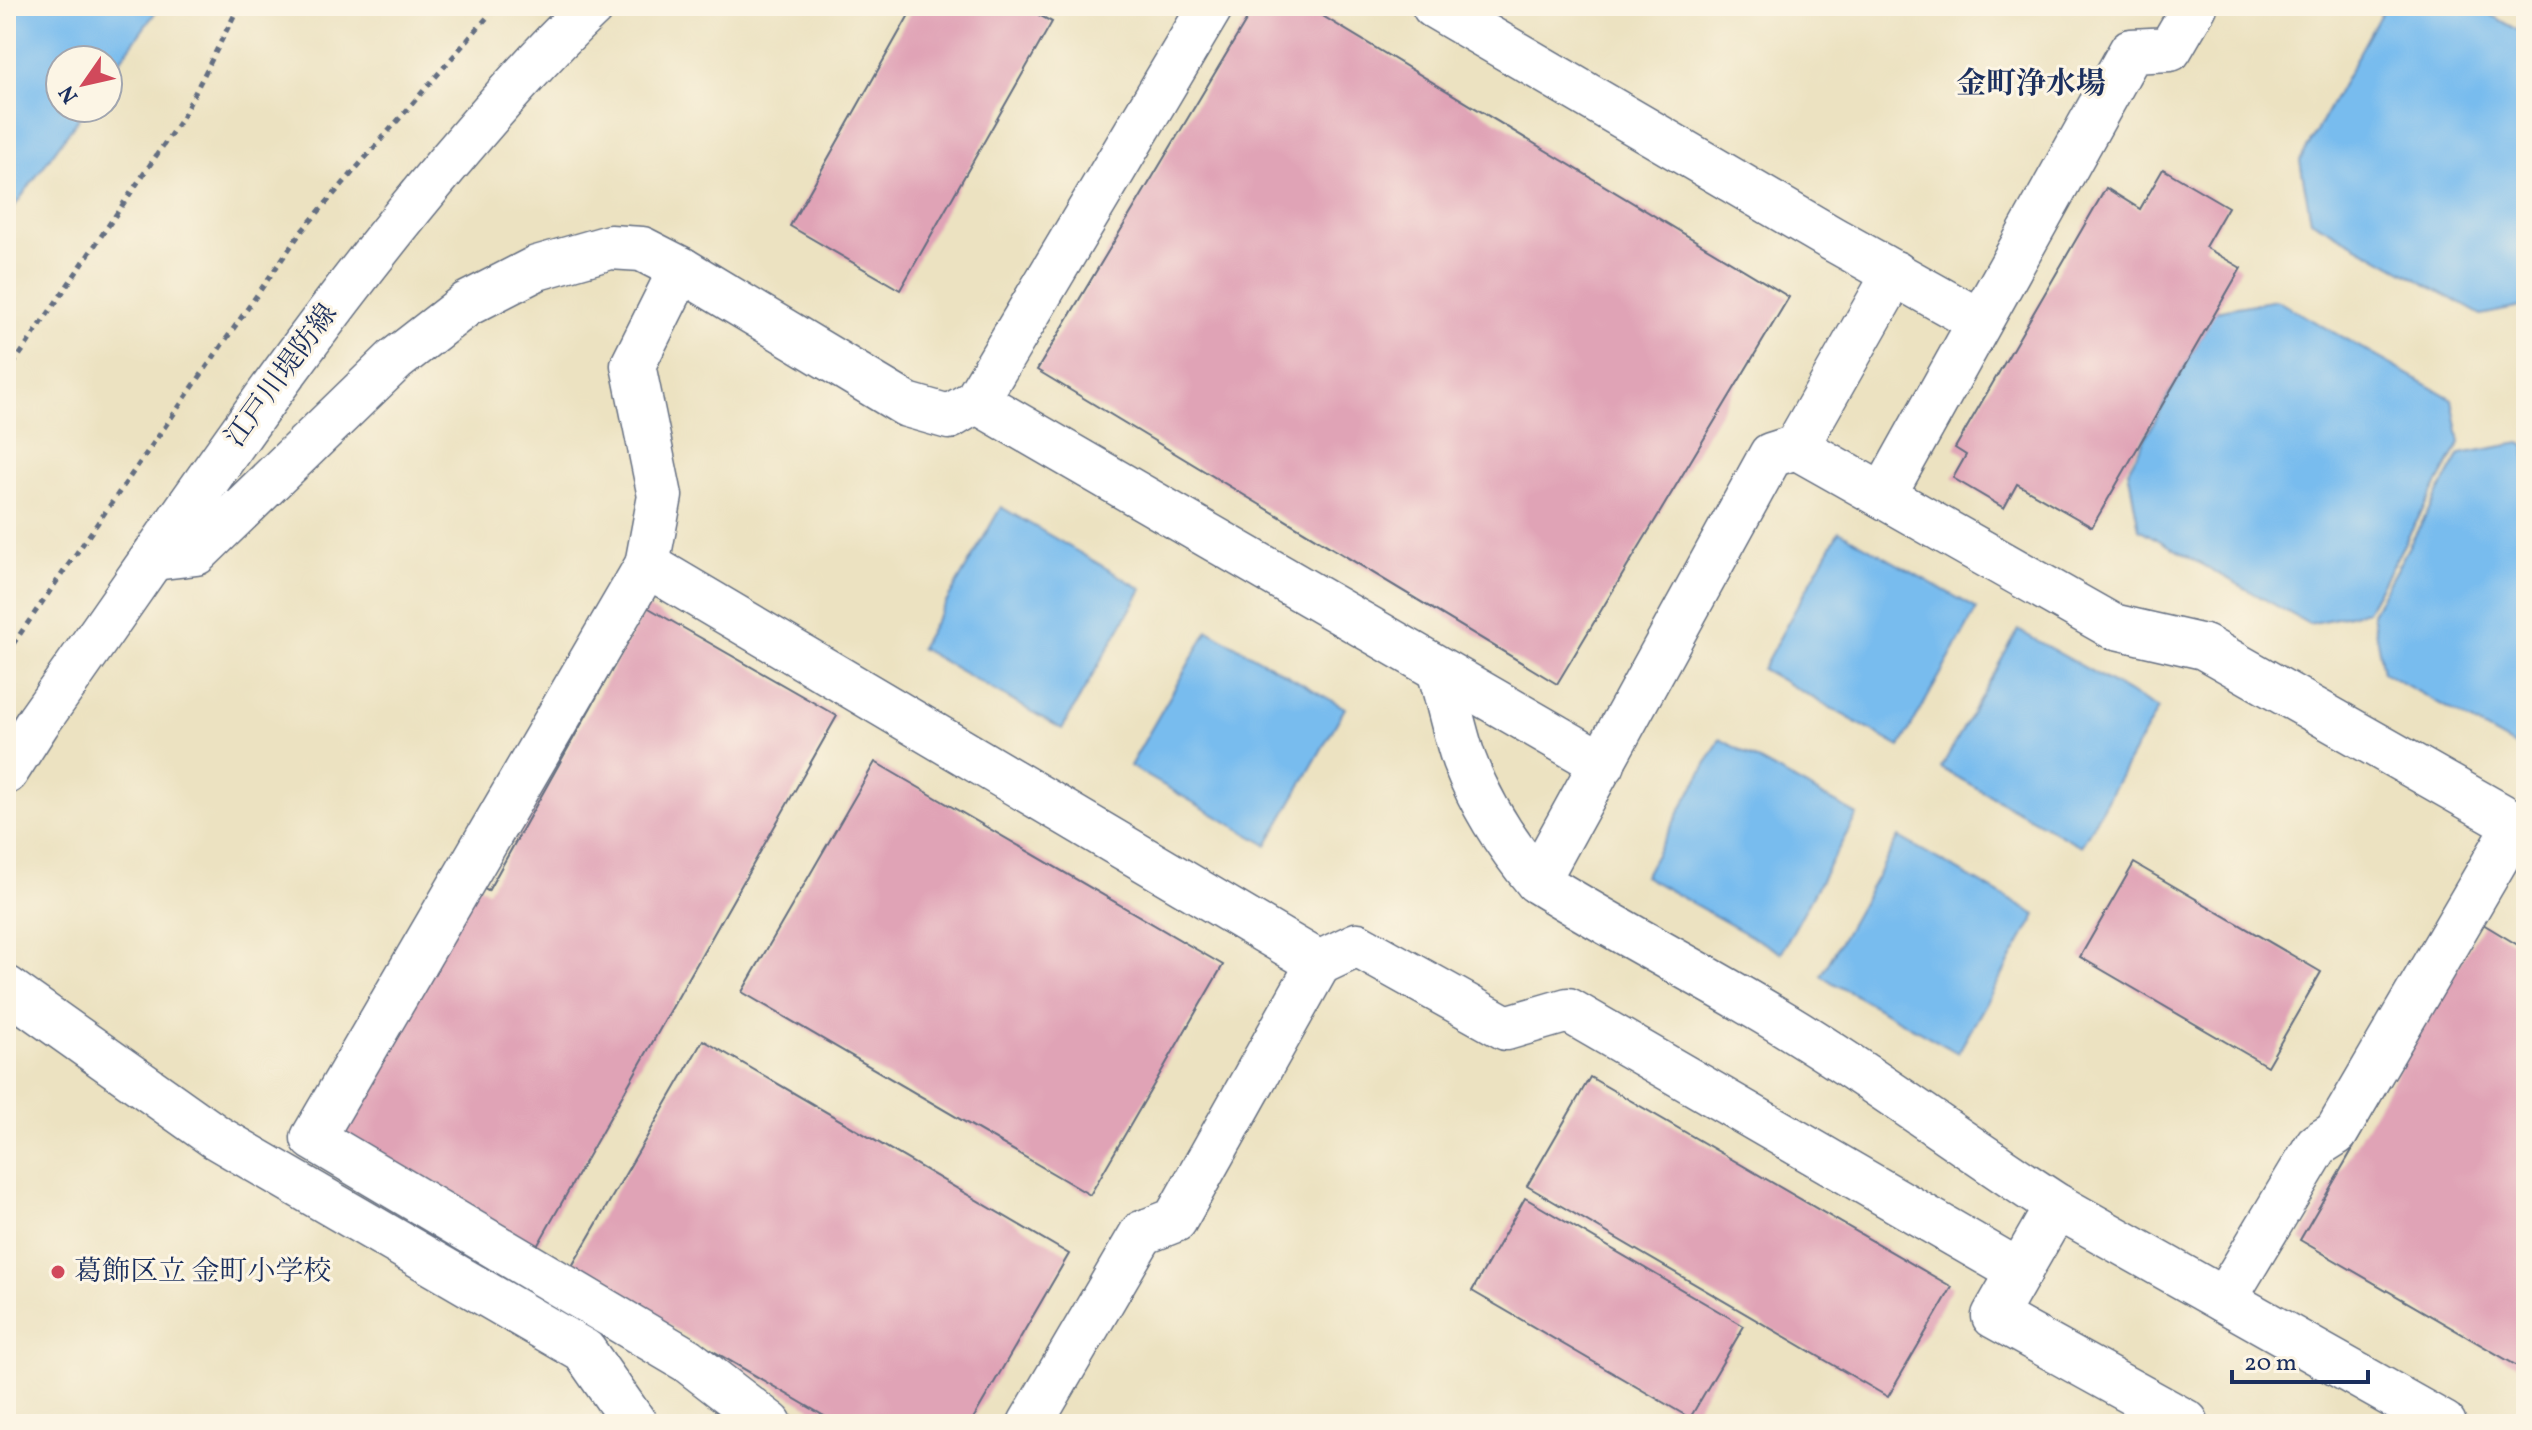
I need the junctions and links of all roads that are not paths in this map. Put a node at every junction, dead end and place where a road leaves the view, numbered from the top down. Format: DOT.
graph roads {
  1 [pos="592,6"];
  2 [pos="1211,6"];
  3 [pos="1434,6"];
  4 [pos="2195,6"];
  5 [pos="681,269"];
  6 [pos="1895,273"];
  7 [pos="1979,321"];
  8 [pos="976,401"];
  9 [pos="1796,447"];
  10 [pos="1883,496"];
  11 [pos="154,558"];
  12 [pos="647,565"];
  13 [pos="1439,670"];
  14 [pos="1603,764"];
  15 [pos="6,772"];
  16 [pos="2521,827"];
  17 [pos="1537,881"];
  18 [pos="1319,963"];
  19 [pos="6,988"];
  20 [pos="2057,1206"];
  21 [pos="2020,1272"];
  22 [pos="2224,1300"];
  23 [pos="635,1424"];
  24 [pos="770,1424"];
  25 [pos="1030,1424"];
  26 [pos="2184,1424"];
  27 [pos="2444,1424"];
  1 -- 11 [label="main road, 江戸川堤防線"];
  2 -- 8 [label="main road"];
  3 -- 6 [label="main road"];
  4 -- 7 [label="main road"];
  5 -- 8 [label="main road"];
  5 -- 11 [label="main road"];
  5 -- 12 [label="main road"];
  6 -- 7 [label="main road"];
  6 -- 9 [label="main road"];
  7 -- 10 [label="main road"];
  8 -- 13 [label="main road"];
  9 -- 10 [label="main road"];
  9 -- 14 [label="main road"];
  10 -- 16 [label="main road"];
  11 -- 15 [label="main road, 江戸川堤防線"];
  12 -- 18 [label="main road"];
  12 -- 24 [label="main road"];
  13 -- 14 [label="main road"];
  13 -- 17 [label="main road"];
  14 -- 17 [label="main road"];
  16 -- 22 [label="main road"];
  17 -- 20 [label="main road"];
  18 -- 21 [label="main road"];
  18 -- 25 [label="main road"];
  19 -- 23 [label="main road"];
  20 -- 21 [label="main road"];
  20 -- 22 [label="main road"];
  21 -- 26 [label="main road"];
  22 -- 27 [label="main road"];
}
